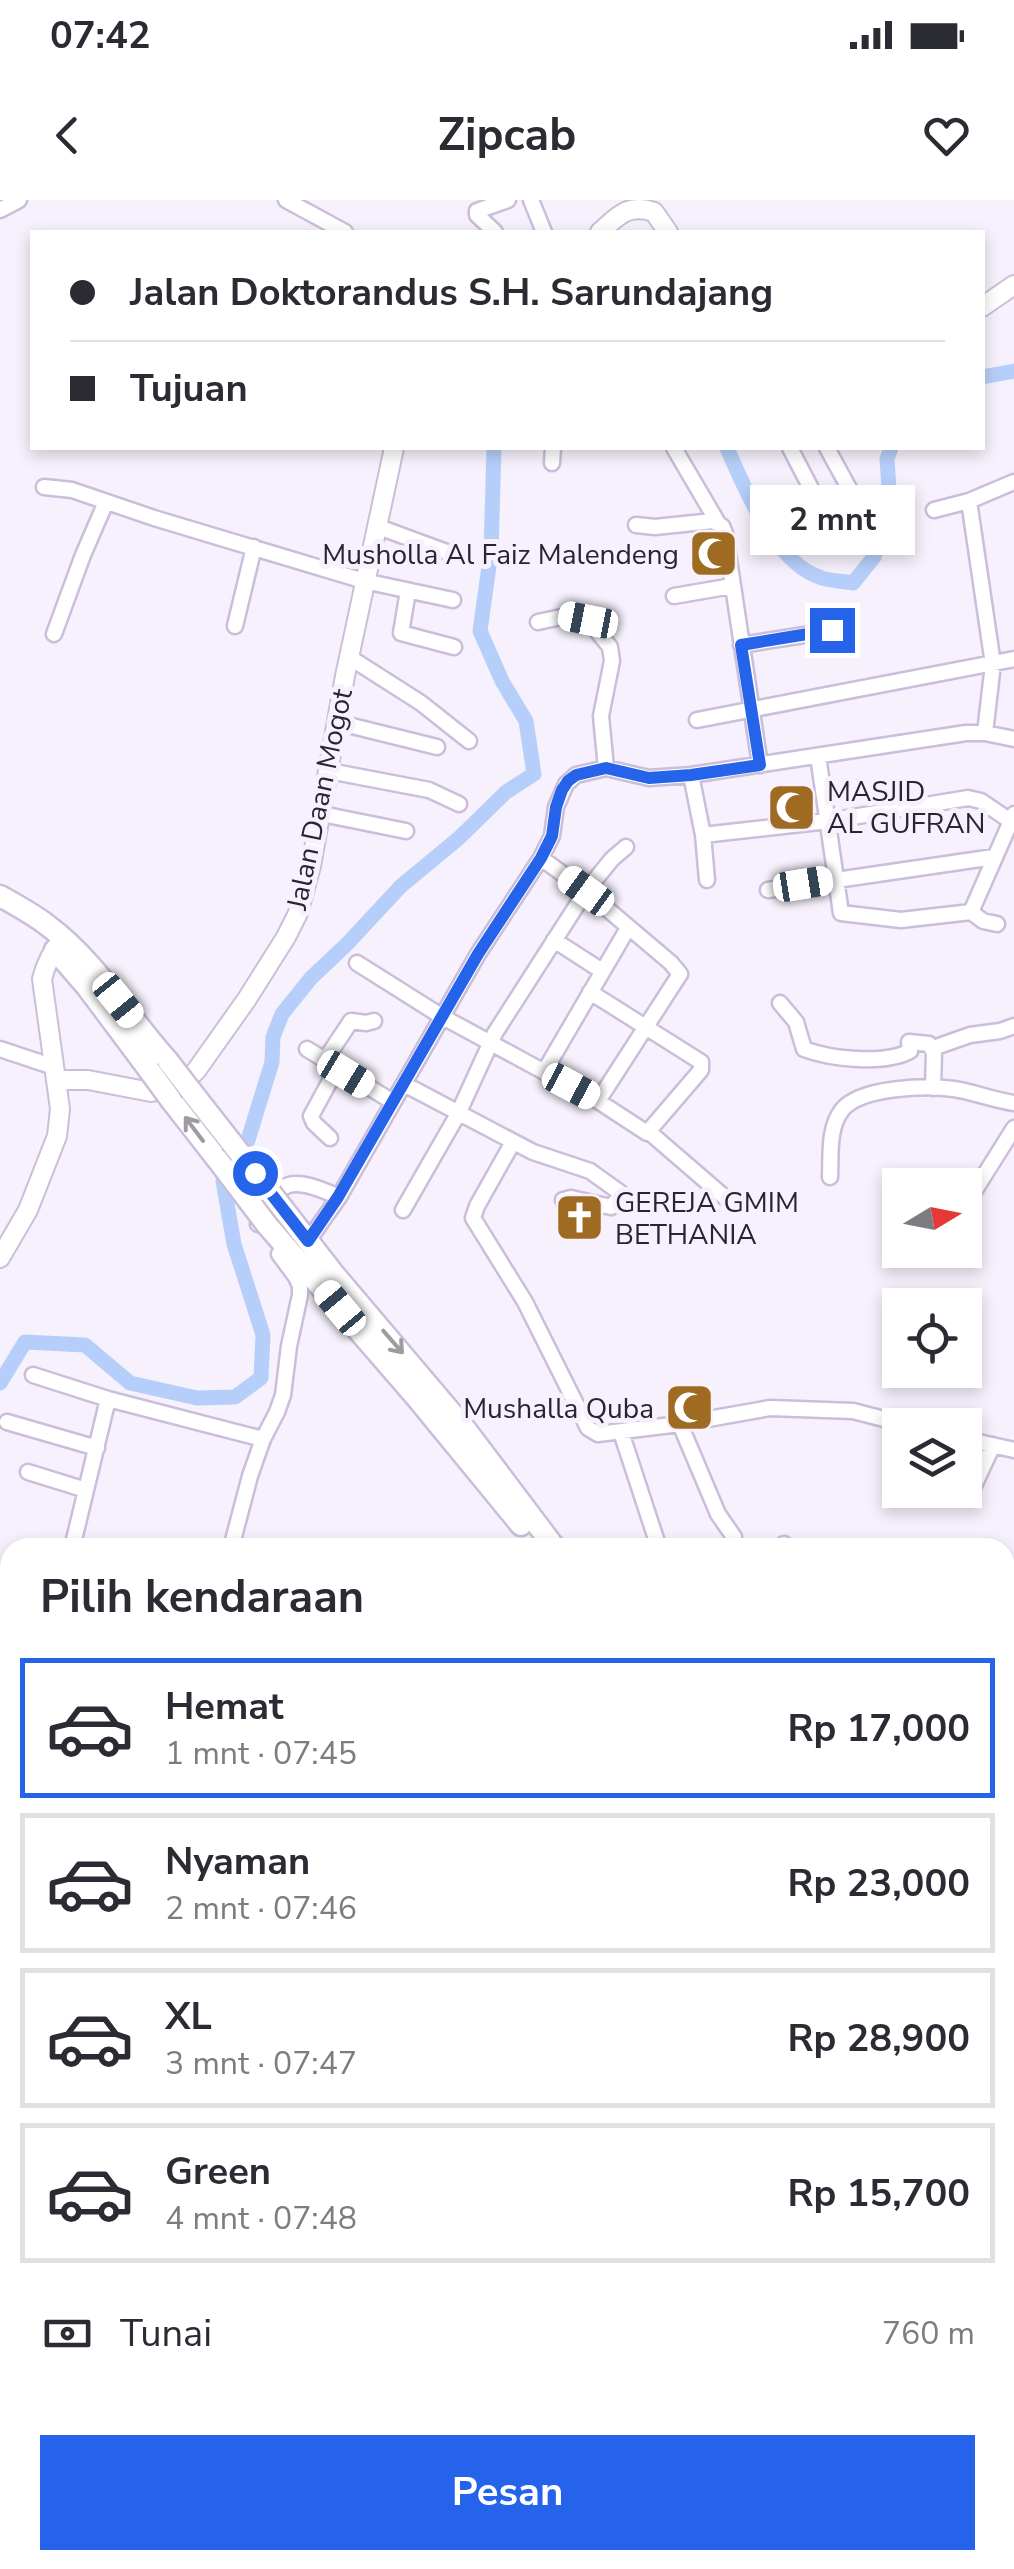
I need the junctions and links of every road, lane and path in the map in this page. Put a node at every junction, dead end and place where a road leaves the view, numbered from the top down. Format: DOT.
graph roads {
  1 [pos="20,200"];
  2 [pos="286,200"];
  3 [pos="508,200"];
  4 [pos="531,200"];
  5 [pos="652,206"];
  6 [pos="0,210"];
  7 [pos="341,230"];
  8 [pos="494,230"];
  9 [pos="543,230"];
  10 [pos="602,230"];
  11 [pos="667,230"];
  12 [pos="1014,285"];
  13 [pos="985,304"];
  14 [pos="394,450"];
  15 [pos="675,450"];
  16 [pos="791,450"];
  17 [pos="828,450"];
  18 [pos="1014,482"];
  19 [pos="44,487"];
  20 [pos="850,490"];
  21 [pos="969,501"];
  22 [pos="106,502"];
  23 [pos="934,510"];
  24 [pos="718,523"];
  25 [pos="376,526"];
  26 [pos="636,526"];
  27 [pos="830,526"];
  28 [pos="254,548"];
  29 [pos="452,554"];
  30 [pos="364,581"];
  31 [pos="732,586"];
  32 [pos="408,591"];
  33 [pos="674,596"];
  34 [pos="453,600"];
  35 [pos="538,622"];
  36 [pos="235,626"];
  37 [pos="849,628"];
  38 [pos="54,634"];
  39 [pos="741,645"];
  40 [pos="454,647"];
  41 [pos="349,657"];
  42 [pos="1014,660"];
  43 [pos="993,664"];
  44 [pos="752,710"];
  45 [pos="697,720"];
  46 [pos="336,722"];
  47 [pos="986,733"];
  48 [pos="1014,739"];
  49 [pos="469,741"];
  50 [pos="437,747"];
  51 [pos="818,756"];
  52 [pos="760,765"];
  53 [pos="606,768"];
  54 [pos="329,771"];
  55 [pos="691,775"];
  56 [pos="459,804"];
  57 [pos="322,814"];
  58 [pos="1012,817"];
  59 [pos="828,821"];
  60 [pos="406,832"];
  61 [pos="702,836"];
  62 [pos="626,847"];
  63 [pos="994,856"];
  64 [pos="541,858"];
  65 [pos="838,879"];
  66 [pos="707,880"];
  67 [pos="768,890"];
  68 [pos="586,891"];
  69 [pos="0,896"];
  70 [pos="0,908"];
  71 [pos="971,912"];
  72 [pos="996,924"];
  73 [pos="628,928"];
  74 [pos="554,940"];
  75 [pos="59,944"];
  76 [pos="358,963"];
  77 [pos="602,971"];
  78 [pos="590,992"];
  79 [pos="780,1003"];
  80 [pos="441,1016"];
  81 [pos="374,1020"];
  82 [pos="1014,1026"];
  83 [pos="645,1028"];
  84 [pos="492,1043"];
  85 [pos="933,1048"];
  86 [pos="0,1049"];
  87 [pos="308,1049"];
  88 [pos="331,1064"];
  89 [pos="159,1066"];
  90 [pos="544,1072"];
  91 [pos="55,1073"];
  92 [pos="88,1080"];
  93 [pos="404,1084"];
  94 [pos="933,1088"];
  95 [pos="598,1101"];
  96 [pos="393,1102"];
  97 [pos="1014,1104"];
  98 [pos="60,1109"];
  99 [pos="458,1114"];
  100 [pos="1014,1128"];
  101 [pos="649,1132"];
  102 [pos="330,1138"];
  103 [pos="513,1142"];
  104 [pos="830,1177"];
  105 [pos="982,1179"];
  106 [pos="338,1197"];
  107 [pos="563,1200"];
  108 [pos="729,1201"];
  109 [pos="402,1210"];
  110 [pos="308,1241"];
  111 [pos="0,1258"];
  112 [pos="314,1279"];
  113 [pos="293,1327"];
  114 [pos="33,1374"];
  115 [pos="108,1399"];
  116 [pos="882,1418"];
  117 [pos="8,1422"];
  118 [pos="680,1424"];
  119 [pos="621,1432"];
  120 [pos="263,1438"];
  121 [pos="982,1443"];
  122 [pos="992,1445"];
  123 [pos="97,1448"];
  124 [pos="1014,1450"];
  125 [pos="982,1468"];
  126 [pos="28,1472"];
  127 [pos="86,1490"];
  128 [pos="734,1537"];
  129 [pos="74,1538"];
  130 [pos="234,1538"];
  131 [pos="530,1538"];
  132 [pos="547,1538"];
  133 [pos="656,1538"];
  1 -- 6 [label="street"];
  2 -- 7 [label="street"];
  3 -- 8 [label="street"];
  4 -- 9 [label="street"];
  5 -- 10 [label="main road"];
  5 -- 11 [label="main road"];
  12 -- 13 [label="main road"];
  14 -- 25 [label="main road, Jalan Daan Mogot"];
  15 -- 24 [label="street"];
  16 -- 27 [label="street"];
  17 -- 20 [label="street"];
  18 -- 21 [label="street"];
  19 -- 22 [label="street"];
  21 -- 23 [label="street"];
  21 -- 43 [label="street"];
  22 -- 28 [label="street"];
  22 -- 38 [label="street"];
  24 -- 26 [label="street"];
  24 -- 31 [label="street"];
  25 -- 29 [label="street"];
  25 -- 30 [label="main road, Jalan Daan Mogot"];
  28 -- 30 [label="street"];
  28 -- 36 [label="street"];
  30 -- 32 [label="street"];
  30 -- 41 [label="main road, Jalan Daan Mogot"];
  31 -- 33 [label="street"];
  31 -- 39 [label="street"];
  32 -- 34 [label="street"];
  32 -- 40 [label="street"];
  35 -- 53 [label="street"];
  37 -- 39 [label="street"];
  39 -- 44 [label="street"];
  41 -- 46 [label="main road, Jalan Daan Mogot"];
  41 -- 49 [label="street"];
  42 -- 43 [label="street"];
  43 -- 44 [label="street"];
  43 -- 47 [label="street"];
  44 -- 45 [label="street"];
  44 -- 52 [label="street"];
  46 -- 50 [label="street"];
  46 -- 54 [label="main road, Jalan Daan Mogot"];
  47 -- 48 [label="street"];
  47 -- 51 [label="street"];
  51 -- 52 [label="street"];
  51 -- 59 [label="street"];
  52 -- 55 [label="street"];
  53 -- 55 [label="street"];
  53 -- 64 [label="street"];
  54 -- 56 [label="street"];
  54 -- 57 [label="main road, Jalan Daan Mogot"];
  55 -- 61 [label="street"];
  57 -- 60 [label="street"];
  57 -- 92 [label="main road, Jalan Daan Mogot"];
  58 -- 59 [label="street"];
  58 -- 63 [label="street"];
  59 -- 61 [label="street"];
  59 -- 65 [label="street"];
  61 -- 66 [label="street"];
  62 -- 68 [label="street"];
  63 -- 65 [label="street"];
  63 -- 71 [label="street"];
  64 -- 68 [label="street"];
  64 -- 80 [label="street"];
  65 -- 67 [label="street"];
  65 -- 71 [label="street"];
  68 -- 73 [label="street"];
  68 -- 74 [label="street"];
  69 -- 75 [label="highway"];
  70 -- 75 [label="highway"];
  71 -- 72 [label="street"];
  73 -- 77 [label="street"];
  73 -- 83 [label="street"];
  74 -- 77 [label="street"];
  74 -- 84 [label="street"];
  75 -- 89 [label="highway"];
  75 -- 91 [label="main road"];
  76 -- 80 [label="street"];
  77 -- 78 [label="street"];
  78 -- 83 [label="street"];
  78 -- 90 [label="street"];
  79 -- 85 [label="street"];
  80 -- 84 [label="street"];
  80 -- 93 [label="street"];
  81 -- 88 [label="street"];
  82 -- 85 [label="street"];
  83 -- 95 [label="street"];
  83 -- 101 [label="street"];
  84 -- 90 [label="street"];
  84 -- 99 [label="street"];
  85 -- 94 [label="street"];
  86 -- 91 [label="street"];
  87 -- 88 [label="street"];
  88 -- 96 [label="street"];
  88 -- 102 [label="street"];
  89 -- 110 [label="highway, bridge"];
  112 -- 89 [label="highway, one-way, bridge"];
  90 -- 95 [label="street"];
  91 -- 92 [label="main road, Jalan Daan Mogot"];
  91 -- 98 [label="main road"];
  92 -- 98 [label="main road"];
  93 -- 96 [label="street"];
  93 -- 99 [label="street"];
  94 -- 97 [label="street"];
  94 -- 104 [label="street"];
  95 -- 101 [label="street"];
  96 -- 106 [label="street"];
  98 -- 111 [label="main road"];
  99 -- 103 [label="street"];
  99 -- 109 [label="street"];
  100 -- 105 [label="street"];
  101 -- 108 [label="street"];
  103 -- 107 [label="street"];
  103 -- 119 [label="street"];
  106 -- 110 [label="street"];
  106 -- 113 [label="street"];
  110 -- 132 [label="highway, one-way"];
  112 -- 113 [label="street"];
  112 -- 131 [label="highway"];
  113 -- 120 [label="street"];
  114 -- 115 [label="street"];
  115 -- 120 [label="street"];
  115 -- 123 [label="street"];
  116 -- 118 [label="street"];
  117 -- 123 [label="street"];
  118 -- 119 [label="street"];
  118 -- 128 [label="street"];
  119 -- 133 [label="street"];
  120 -- 130 [label="street"];
  121 -- 122 [label="street"];
  122 -- 124 [label="street"];
  122 -- 125 [label="street"];
  123 -- 127 [label="street"];
  126 -- 127 [label="street"];
  127 -- 129 [label="street"];
}
